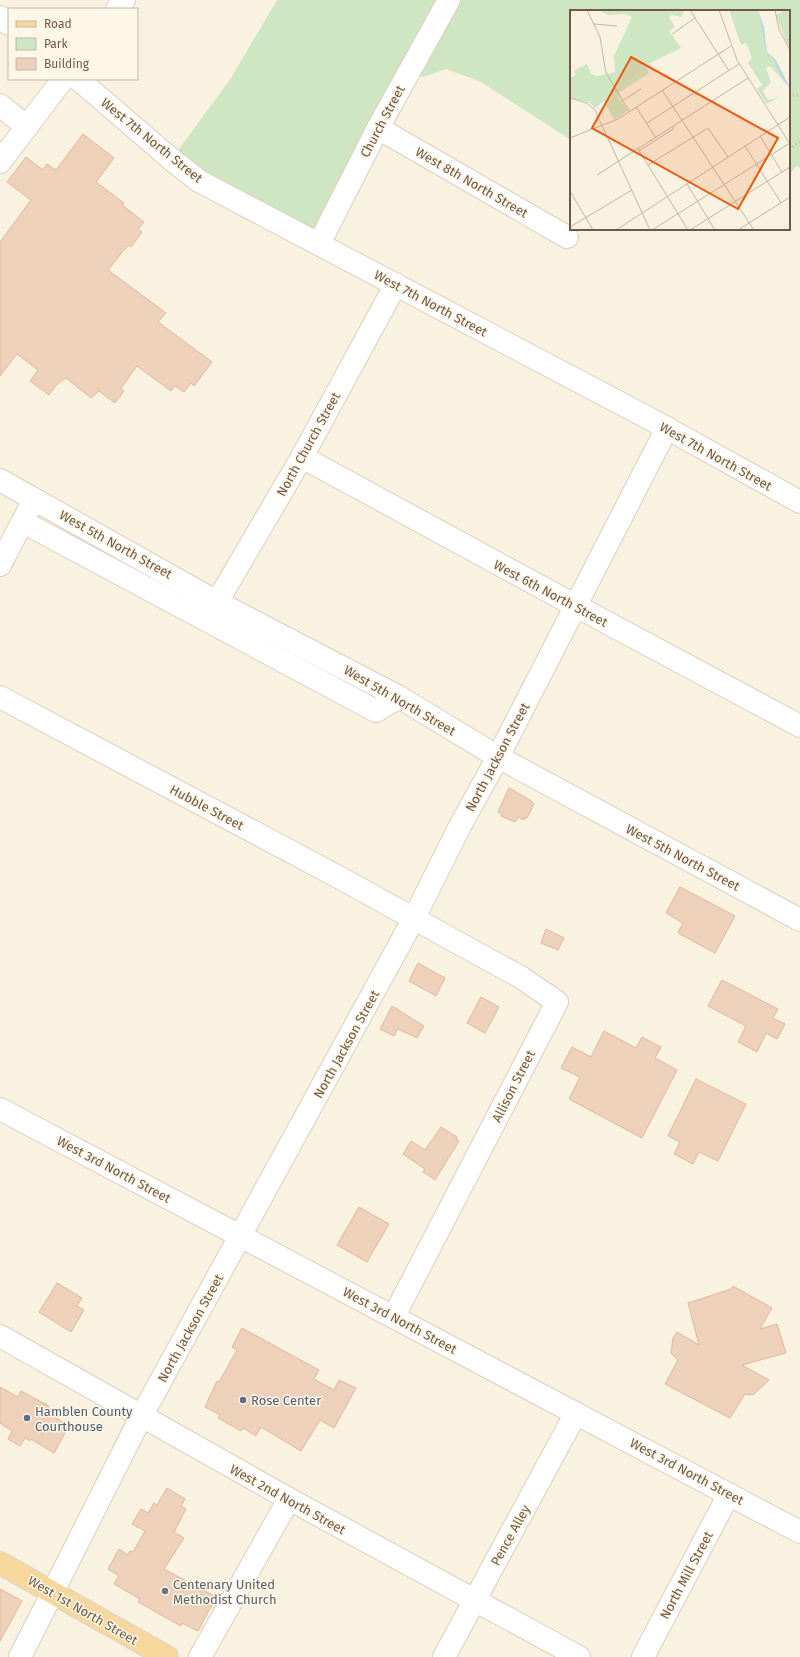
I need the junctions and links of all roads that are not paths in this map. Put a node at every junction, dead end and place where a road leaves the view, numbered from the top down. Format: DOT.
graph roads {
  1 [pos="124,0"];
  2 [pos="449,0"];
  3 [pos="118,8"];
  4 [pos="0,17"];
  5 [pos="8,23"];
  6 [pos="62,80"];
  7 [pos="79,80"];
  8 [pos="0,105"];
  9 [pos="27,127"];
  10 [pos="378,128"];
  11 [pos="0,162"];
  12 [pos="567,237"];
  13 [pos="319,244"];
  14 [pos="396,284"];
  15 [pos="667,428"];
  16 [pos="302,457"];
  17 [pos="0,480"];
  18 [pos="35,499"];
  19 [pos="800,502"];
  20 [pos="23,522"];
  21 [pos="0,565"];
  22 [pos="217,602"];
  23 [pos="576,606"];
  24 [pos="0,697"];
  25 [pos="399,697"];
  26 [pos="800,726"];
  27 [pos="498,757"];
  28 [pos="413,920"];
  29 [pos="800,920"];
  30 [pos="0,1109"];
  31 [pos="241,1235"];
  32 [pos="394,1316"];
  33 [pos="0,1336"];
  34 [pos="576,1413"];
  35 [pos="141,1417"];
  36 [pos="729,1494"];
  37 [pos="289,1500"];
  38 [pos="800,1532"];
  39 [pos="0,1563"];
  40 [pos="54,1592"];
  41 [pos="474,1600"];
  42 [pos="20,1657"];
  43 [pos="167,1657"];
  44 [pos="200,1657"];
  45 [pos="444,1657"];
  46 [pos="579,1657"];
  47 [pos="643,1657"];
  1 -- 3 [label="street"];
  2 -- 10 [label="street, Church Street"];
  4 -- 5 [label="street"];
  6 -- 9 [label="street"];
  7 -- 13 [label="street, West 7th North Street"];
  8 -- 9 [label="street"];
  9 -- 11 [label="street"];
  10 -- 12 [label="street, West 8th North Street"];
  10 -- 13 [label="street, Church Street"];
  13 -- 14 [label="street, West 7th North Street"];
  14 -- 15 [label="street, West 7th North Street"];
  14 -- 16 [label="street, North Church Street"];
  15 -- 19 [label="street, West 7th North Street"];
  15 -- 23 [label="street, North Jackson Street"];
  16 -- 22 [label="street, North Church Street"];
  16 -- 23 [label="street, West 6th North Street"];
  17 -- 18 [label="street, West 5th North Street"];
  18 -- 20 [label="street"];
  18 -- 22 [label="street, West 5th North Street"];
  20 -- 21 [label="street"];
  20 -- 25 [label="street"];
  22 -- 25 [label="street, West 5th North Street"];
  23 -- 26 [label="street, West 6th North Street"];
  23 -- 27 [label="street, North Jackson Street"];
  24 -- 28 [label="street, Hubble Street"];
  25 -- 27 [label="street, West 5th North Street"];
  27 -- 28 [label="street, North Jackson Street"];
  27 -- 29 [label="street, West 5th North Street"];
  28 -- 31 [label="street, North Jackson Street"];
  28 -- 32 [label="street, Allison Street"];
  30 -- 31 [label="street, West 3rd North Street"];
  31 -- 32 [label="street, West 3rd North Street"];
  31 -- 35 [label="street, North Jackson Street"];
  32 -- 34 [label="street, West 3rd North Street"];
  33 -- 35 [label="street, West 2nd North Street"];
  34 -- 36 [label="street, West 3rd North Street"];
  34 -- 41 [label="street, Pence Alley"];
  35 -- 37 [label="street, West 2nd North Street"];
  35 -- 40 [label="street, North Jackson Street"];
  36 -- 38 [label="street, West 3rd North Street"];
  36 -- 47 [label="street, North Mill Street"];
  37 -- 41 [label="street, West 2nd North Street"];
  37 -- 44 [label="street"];
  39 -- 40 [label="main road, West 1st North Street"];
  40 -- 42 [label="street, North Jackson Street"];
  40 -- 43 [label="main road, West 1st North Street"];
  41 -- 45 [label="street, Pence Alley"];
  41 -- 46 [label="street, West 2nd North Street"];
}
